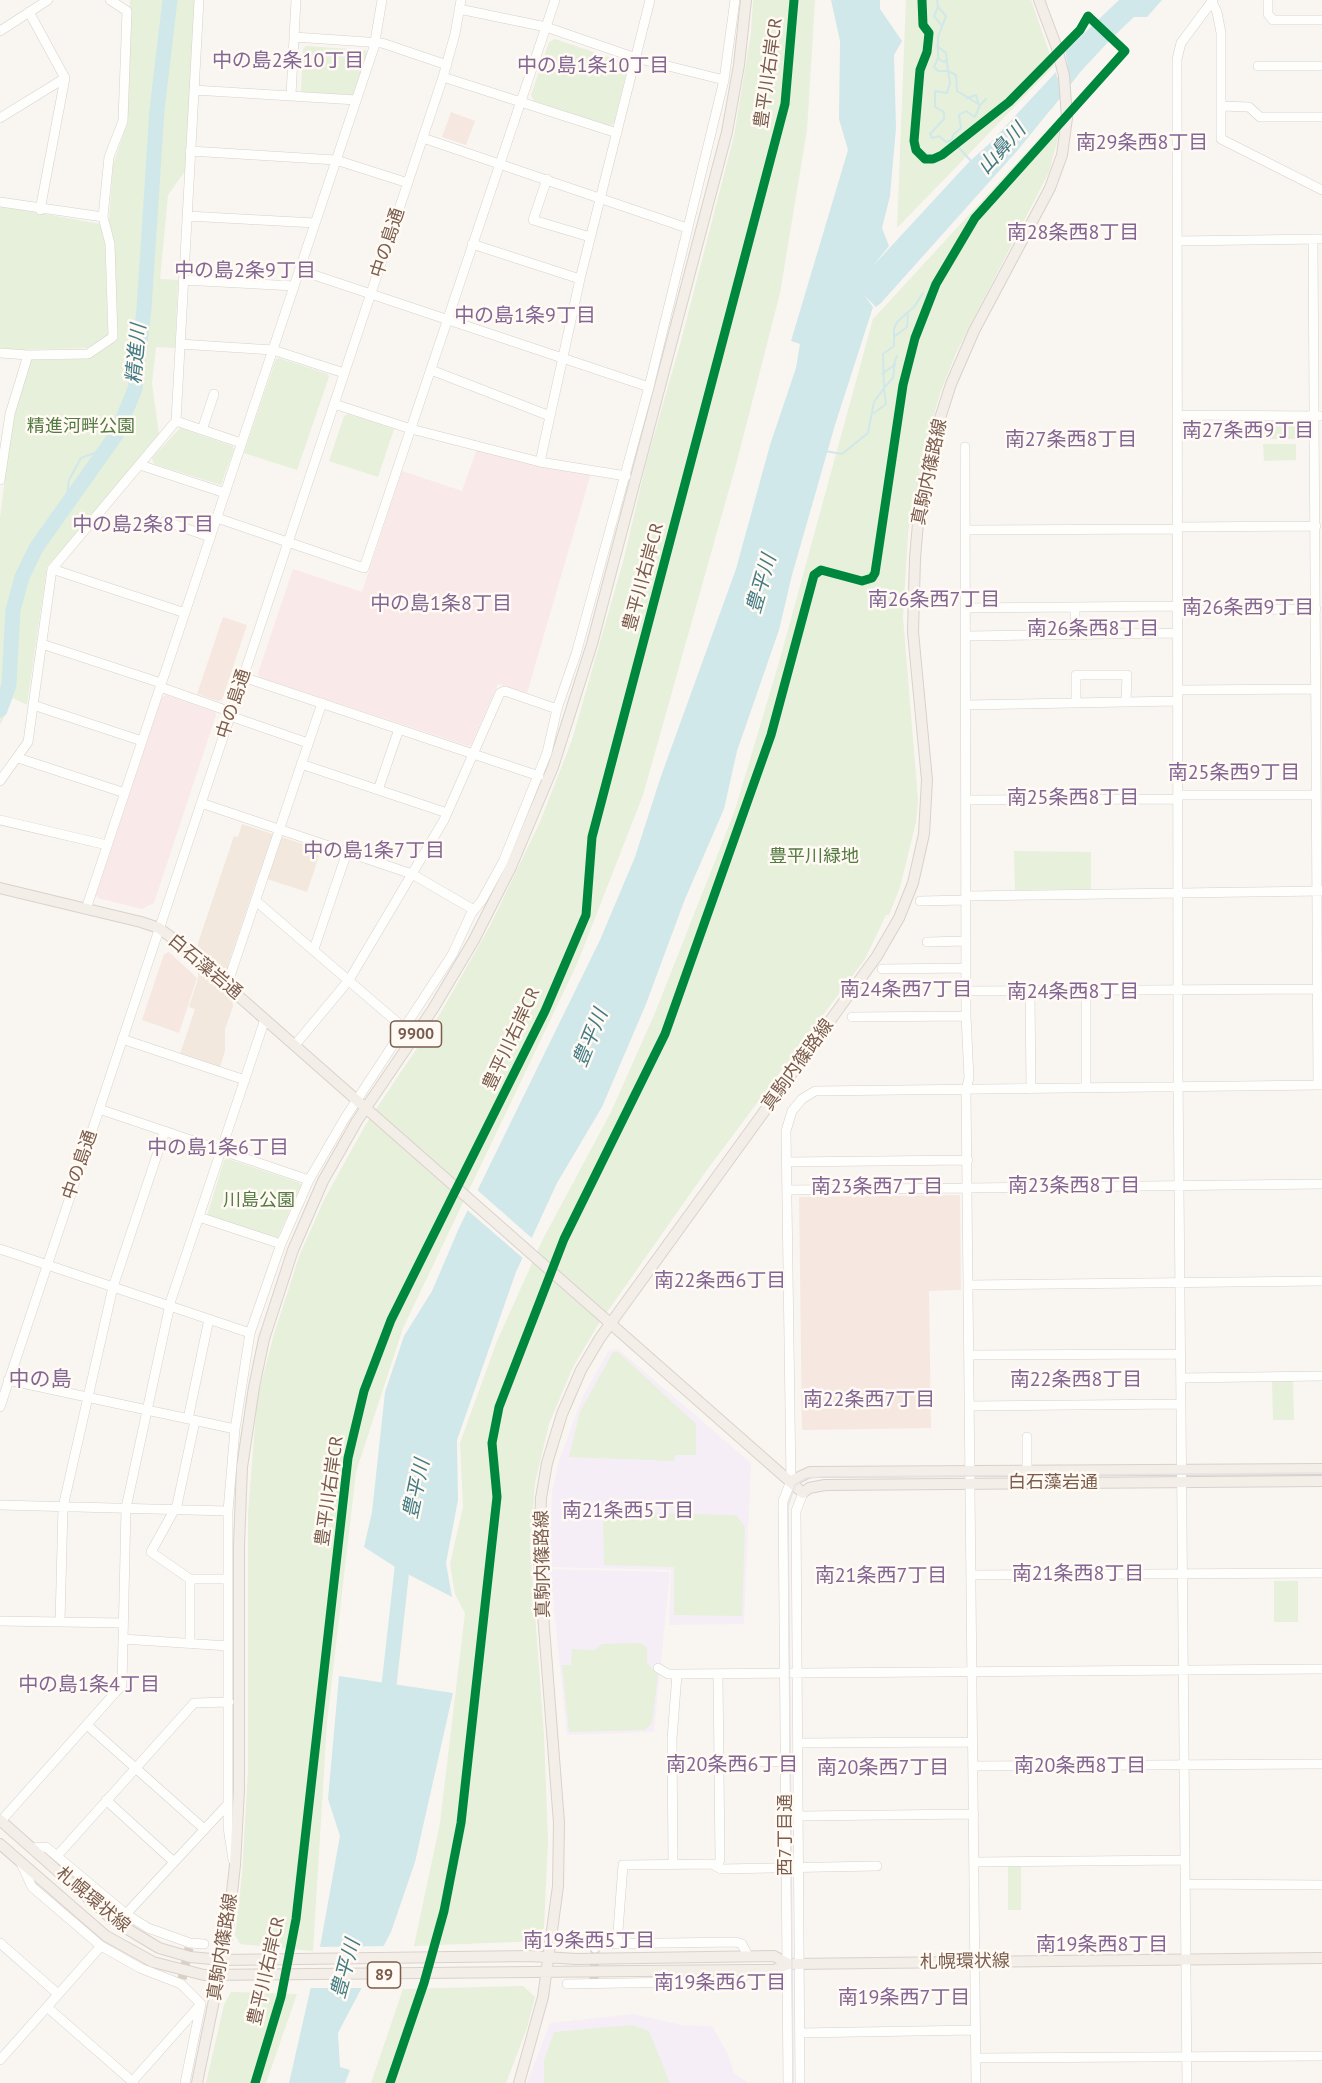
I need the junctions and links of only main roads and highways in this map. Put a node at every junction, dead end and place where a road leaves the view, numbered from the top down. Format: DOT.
graph roads {
  1 [pos="746,0"];
  2 [pos="1039,0"];
  3 [pos="0,888"];
  4 [pos="366,1108"];
  5 [pos="607,1320"];
  6 [pos="1322,1469"];
  7 [pos="791,1481"];
  8 [pos="1322,1481"];
  9 [pos="1,1821"];
  10 [pos="0,1844"];
  11 [pos="545,1957"];
  12 [pos="1322,1959"];
  13 [pos="228,1960"];
  14 [pos="788,1964"];
  15 [pos="542,1973"];
  16 [pos="219,1976"];
  17 [pos="196,2083"];
  18 [pos="519,2083"];
  1 -- 4 [label="main road, 真駒内篠路線 / 9900"];
  2 -- 5 [label="main road, 真駒内篠路線"];
  3 -- 4 [label="main road, 白石藻岩通"];
  4 -- 5 [label="main road, 白石藻岩通"];
  4 -- 13 [label="main road, 真駒内篠路線 / 9900"];
  5 -- 7 [label="main road"];
  5 -- 11 [label="main road, 真駒内篠路線"];
  6 -- 7 [label="main road, 白石藻岩通"];
  7 -- 8 [label="main road, 白石藻岩通"];
  9 -- 13 [label="main road, 札幌環状線 / 89"];
  10 -- 16 [label="main road, 札幌環状線 / 89"];
  11 -- 13 [label="main road, 89"];
  11 -- 14 [label="main road, 札幌環状線 / 89"];
  11 -- 15 [label="main road, 真駒内篠路線"];
  12 -- 14 [label="main road, 札幌環状線 / 89"];
  13 -- 16 [label="main road, 真駒内篠路線 / 9900"];
  14 -- 15 [label="main road, 札幌環状線 / 89"];
  15 -- 16 [label="main road, 札幌環状線 / 89"];
  15 -- 18 [label="main road, 真駒内篠路線"];
  16 -- 17 [label="main road, 真駒内篠路線 / 9900"];
}
